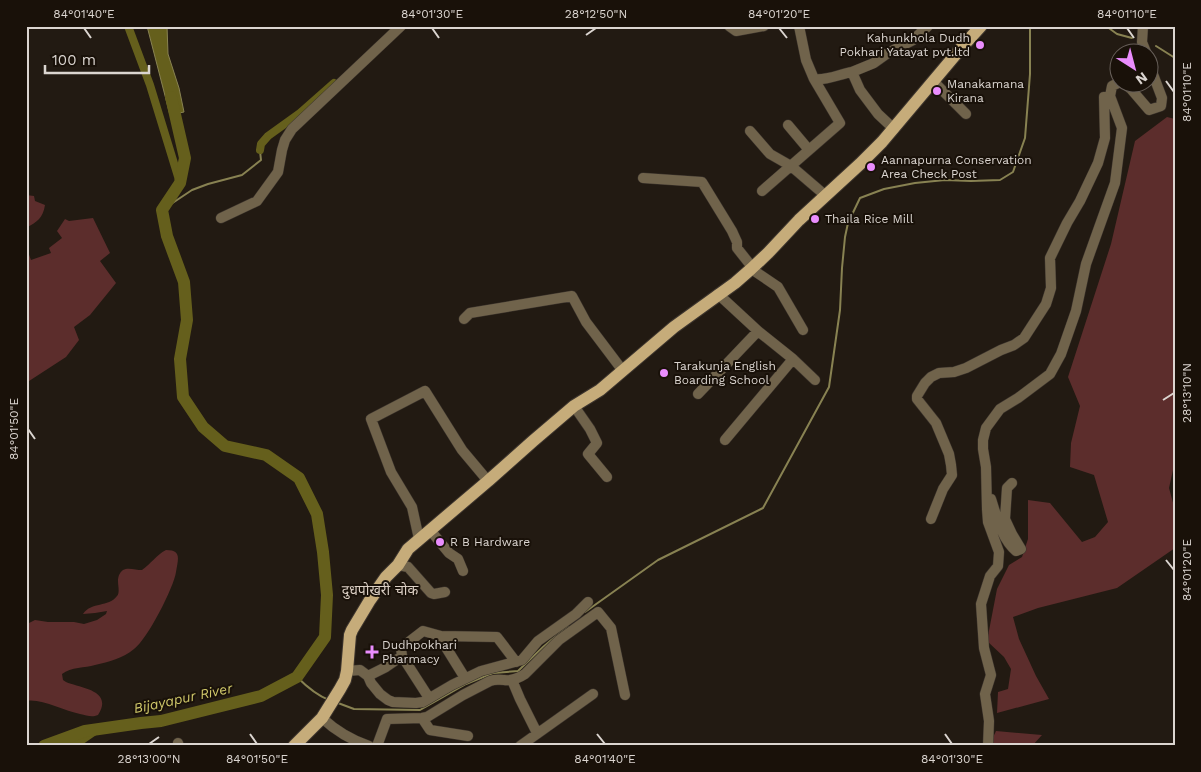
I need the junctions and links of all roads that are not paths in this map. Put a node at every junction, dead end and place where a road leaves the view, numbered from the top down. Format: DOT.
graph roads {
  1 [pos="401,26"];
  2 [pos="729,26"];
  3 [pos="764,26"];
  4 [pos="799,26"];
  5 [pos="928,26"];
  6 [pos="981,26"];
  7 [pos="1143,26"];
  8 [pos="1142,42"];
  9 [pos="852,72"];
  10 [pos="814,79"];
  11 [pos="933,82"];
  12 [pos="1158,87"];
  13 [pos="1111,92"];
  14 [pos="1134,92"];
  15 [pos="1110,96"];
  16 [pos="966,114"];
  17 [pos="788,125"];
  18 [pos="894,129"];
  19 [pos="750,130"];
  20 [pos="809,150"];
  21 [pos="791,166"];
  22 [pos="643,178"];
  23 [pos="762,191"];
  24 [pos="826,196"];
  25 [pos="221,218"];
  26 [pos="753,267"];
  27 [pos="718,294"];
  28 [pos="467,316"];
  29 [pos="803,330"];
  30 [pos="758,331"];
  31 [pos="792,359"];
  32 [pos="623,371"];
  33 [pos="815,380"];
  34 [pos="698,394"];
  35 [pos="574,406"];
  36 [pos="725,440"];
  37 [pos="607,477"];
  38 [pos="488,481"];
  39 [pos="1012,483"];
  40 [pos="987,500"];
  41 [pos="931,519"];
  42 [pos="430,530"];
  43 [pos="419,539"];
  44 [pos="398,565"];
  45 [pos="463,571"];
  46 [pos="445,592"];
  47 [pos="588,602"];
  48 [pos="441,636"];
  49 [pos="402,656"];
  50 [pos="516,662"];
  51 [pos="347,671"];
  52 [pos="368,676"];
  53 [pos="466,678"];
  54 [pos="512,680"];
  55 [pos="593,694"];
  56 [pos="625,695"];
  57 [pos="430,698"];
  58 [pos="322,718"];
  59 [pos="422,718"];
  60 [pos="537,733"];
  61 [pos="468,736"];
  62 [pos="294,746"];
  63 [pos="369,746"];
  64 [pos="377,746"];
  65 [pos="520,746"];
  66 [pos="988,746"];
  1 -- 25 [label="street"];
  2 -- 3 [label="street"];
  4 -- 10 [label="street"];
  5 -- 9 [label="street"];
  6 -- 11 [label="main road"];
  7 -- 8 [label="street"];
  9 -- 10 [label="street"];
  9 -- 18 [label="street"];
  10 -- 20 [label="street"];
  11 -- 16 [label="street"];
  11 -- 18 [label="main road"];
  12 -- 14 [label="street"];
  13 -- 15 [label="street"];
  15 -- 40 [label="street"];
  15 -- 41 [label="street"];
  17 -- 20 [label="street"];
  18 -- 24 [label="main road"];
  19 -- 21 [label="street"];
  20 -- 21 [label="street"];
  21 -- 23 [label="street"];
  21 -- 24 [label="street"];
  22 -- 26 [label="street"];
  24 -- 26 [label="main road"];
  26 -- 27 [label="main road"];
  26 -- 29 [label="street"];
  27 -- 30 [label="street"];
  27 -- 32 [label="main road"];
  28 -- 32 [label="street"];
  30 -- 31 [label="street"];
  30 -- 34 [label="street"];
  31 -- 33 [label="street"];
  31 -- 36 [label="street"];
  32 -- 35 [label="main road"];
  35 -- 37 [label="street"];
  35 -- 38 [label="main road"];
  38 -- 42 [label="main road"];
  38 -- 43 [label="street"];
  39 -- 40 [label="street"];
  40 -- 66 [label="street"];
  42 -- 43 [label="main road"];
  42 -- 45 [label="street"];
  43 -- 44 [label="main road"];
  44 -- 46 [label="street"];
  44 -- 51 [label="main road"];
  47 -- 50 [label="street"];
  48 -- 49 [label="street"];
  48 -- 50 [label="street"];
  48 -- 53 [label="street"];
  49 -- 52 [label="street"];
  49 -- 57 [label="street"];
  50 -- 53 [label="street"];
  51 -- 52 [label="street"];
  51 -- 58 [label="main road"];
  52 -- 57 [label="street"];
  53 -- 57 [label="street"];
  54 -- 56 [label="street"];
  54 -- 59 [label="street"];
  54 -- 60 [label="street"];
  55 -- 60 [label="street"];
  58 -- 62 [label="main road"];
  58 -- 63 [label="street"];
  59 -- 61 [label="street"];
  59 -- 64 [label="street"];
  60 -- 65 [label="street"];
}
